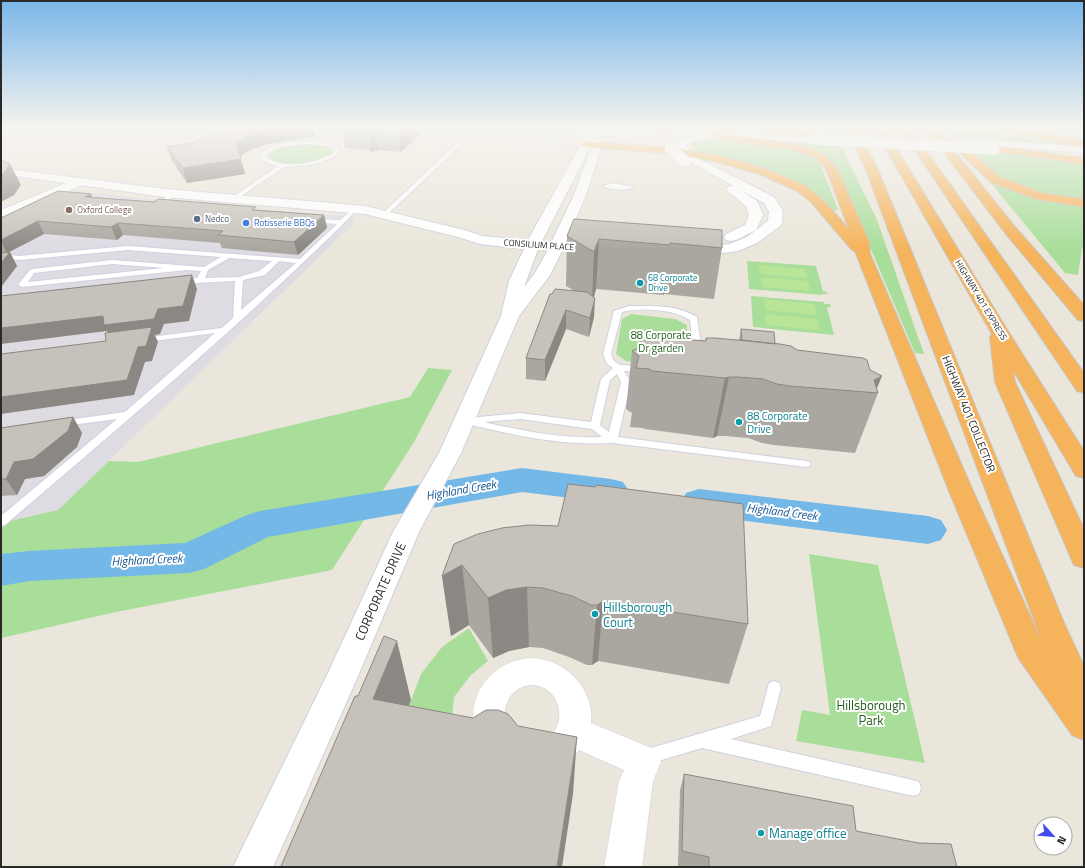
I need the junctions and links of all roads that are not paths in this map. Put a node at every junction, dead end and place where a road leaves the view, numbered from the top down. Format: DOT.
graph roads {
  1 [pos="278,169"];
  2 [pos="433,169"];
  3 [pos="574,169"];
  4 [pos="587,169"];
  5 [pos="702,169"];
  6 [pos="708,169"];
  7 [pos="751,169"];
  8 [pos="831,169"];
  9 [pos="903,169"];
  10 [pos="933,169"];
  11 [pos="962,169"];
  12 [pos="982,169"];
  13 [pos="872,170"];
  14 [pos="1,171"];
  15 [pos="72,181"];
  16 [pos="564,183"];
  17 [pos="584,185"];
  18 [pos="175,194"];
  19 [pos="232,200"];
  20 [pos="1084,203"];
  21 [pos="145,207"];
  22 [pos="152,207"];
  23 [pos="168,209"];
  24 [pos="354,210"];
  25 [pos="1,212"];
  26 [pos="1,215"];
  27 [pos="384,215"];
  28 [pos="310,220"];
  29 [pos="341,222"];
  30 [pos="535,240"];
  31 [pos="560,241"];
  32 [pos="610,245"];
  33 [pos="863,254"];
  34 [pos="1,256"];
  35 [pos="227,256"];
  36 [pos="278,260"];
  37 [pos="302,261"];
  38 [pos="185,268"];
  39 [pos="205,269"];
  40 [pos="239,279"];
  41 [pos="200,280"];
  42 [pos="176,283"];
  43 [pos="510,316"];
  44 [pos="1084,316"];
  45 [pos="237,318"];
  46 [pos="997,328"];
  47 [pos="222,330"];
  48 [pos="137,341"];
  49 [pos="699,359"];
  50 [pos="618,368"];
  51 [pos="650,370"];
  52 [pos="1084,387"];
  53 [pos="127,415"];
  54 [pos="464,420"];
  55 [pos="56,424"];
  56 [pos="595,426"];
  57 [pos="612,440"];
  58 [pos="806,464"];
  59 [pos="1084,470"];
  60 [pos="1,522"];
  61 [pos="1084,558"];
  62 [pos="774,688"];
  63 [pos="1084,701"];
  64 [pos="1084,724"];
  65 [pos="574,732"];
  66 [pos="701,740"];
  67 [pos="644,762"];
  68 [pos="913,788"];
  69 [pos="253,867"];
  70 [pos="623,867"];
  1 -- 19 [label="lane"];
  2 -- 27 [label="lane"];
  3 -- 16 [label="street, CORPORATE DRIVE"];
  4 -- 17 [label="street, CORPORATE DRIVE"];
  5 -- 6 [label="street"];
  7 -- 33 [label="highway"];
  8 -- 33 [label="highway"];
  9 -- 46 [label="highway, HIGHWAY 401 EXPRESS"];
  10 -- 52 [label="highway"];
  11 -- 44 [label="highway"];
  12 -- 20 [label="highway"];
  13 -- 63 [label="highway, HIGHWAY 401 COLLECTOR"];
  14 -- 15 [label="street, CONSILIUM PLACE"];
  15 -- 18 [label="street, CONSILIUM PLACE"];
  15 -- 25 [label="street"];
  15 -- 26 [label="street"];
  16 -- 17 [label="street"];
  16 -- 30 [label="street, CORPORATE DRIVE"];
  17 -- 31 [label="street, CORPORATE DRIVE"];
  18 -- 19 [label="street, CONSILIUM PLACE"];
  18 -- 22 [label="lane"];
  19 -- 24 [label="street, CONSILIUM PLACE"];
  21 -- 22 [label="lane"];
  22 -- 23 [label="lane"];
  24 -- 27 [label="street, CONSILIUM PLACE"];
  24 -- 29 [label="lane"];
  27 -- 30 [label="street, CONSILIUM PLACE"];
  28 -- 29 [label="lane"];
  29 -- 37 [label="lane"];
  30 -- 31 [label="street, CONSILIUM PLACE"];
  30 -- 43 [label="street, CORPORATE DRIVE"];
  31 -- 32 [label="street, CONSILIUM PLACE"];
  31 -- 43 [label="street, CORPORATE DRIVE"];
  33 -- 64 [label="highway"];
  34 -- 35 [label="lane"];
  35 -- 36 [label="lane"];
  35 -- 39 [label="lane"];
  36 -- 37 [label="lane"];
  36 -- 40 [label="lane"];
  37 -- 45 [label="lane"];
  38 -- 38 [label="lane"];
  38 -- 39 [label="lane"];
  39 -- 41 [label="lane"];
  40 -- 41 [label="lane"];
  40 -- 45 [label="lane"];
  41 -- 42 [label="lane"];
  43 -- 54 [label="street, CORPORATE DRIVE"];
  45 -- 47 [label="lane"];
  46 -- 59 [label="highway, HIGHWAY 401 EXPRESS"];
  46 -- 61 [label="highway"];
  47 -- 48 [label="lane"];
  47 -- 53 [label="lane"];
  49 -- 50 [label="lane"];
  50 -- 51 [label="lane"];
  50 -- 56 [label="lane"];
  50 -- 57 [label="lane"];
  53 -- 55 [label="lane"];
  53 -- 60 [label="lane"];
  54 -- 56 [label="lane"];
  54 -- 57 [label="lane"];
  54 -- 69 [label="street, CORPORATE DRIVE"];
  56 -- 57 [label="lane"];
  57 -- 58 [label="lane"];
  62 -- 66 [label="lane"];
  65 -- 67 [label="street"];
  66 -- 67 [label="lane"];
  66 -- 68 [label="lane"];
  67 -- 70 [label="street"];
}
